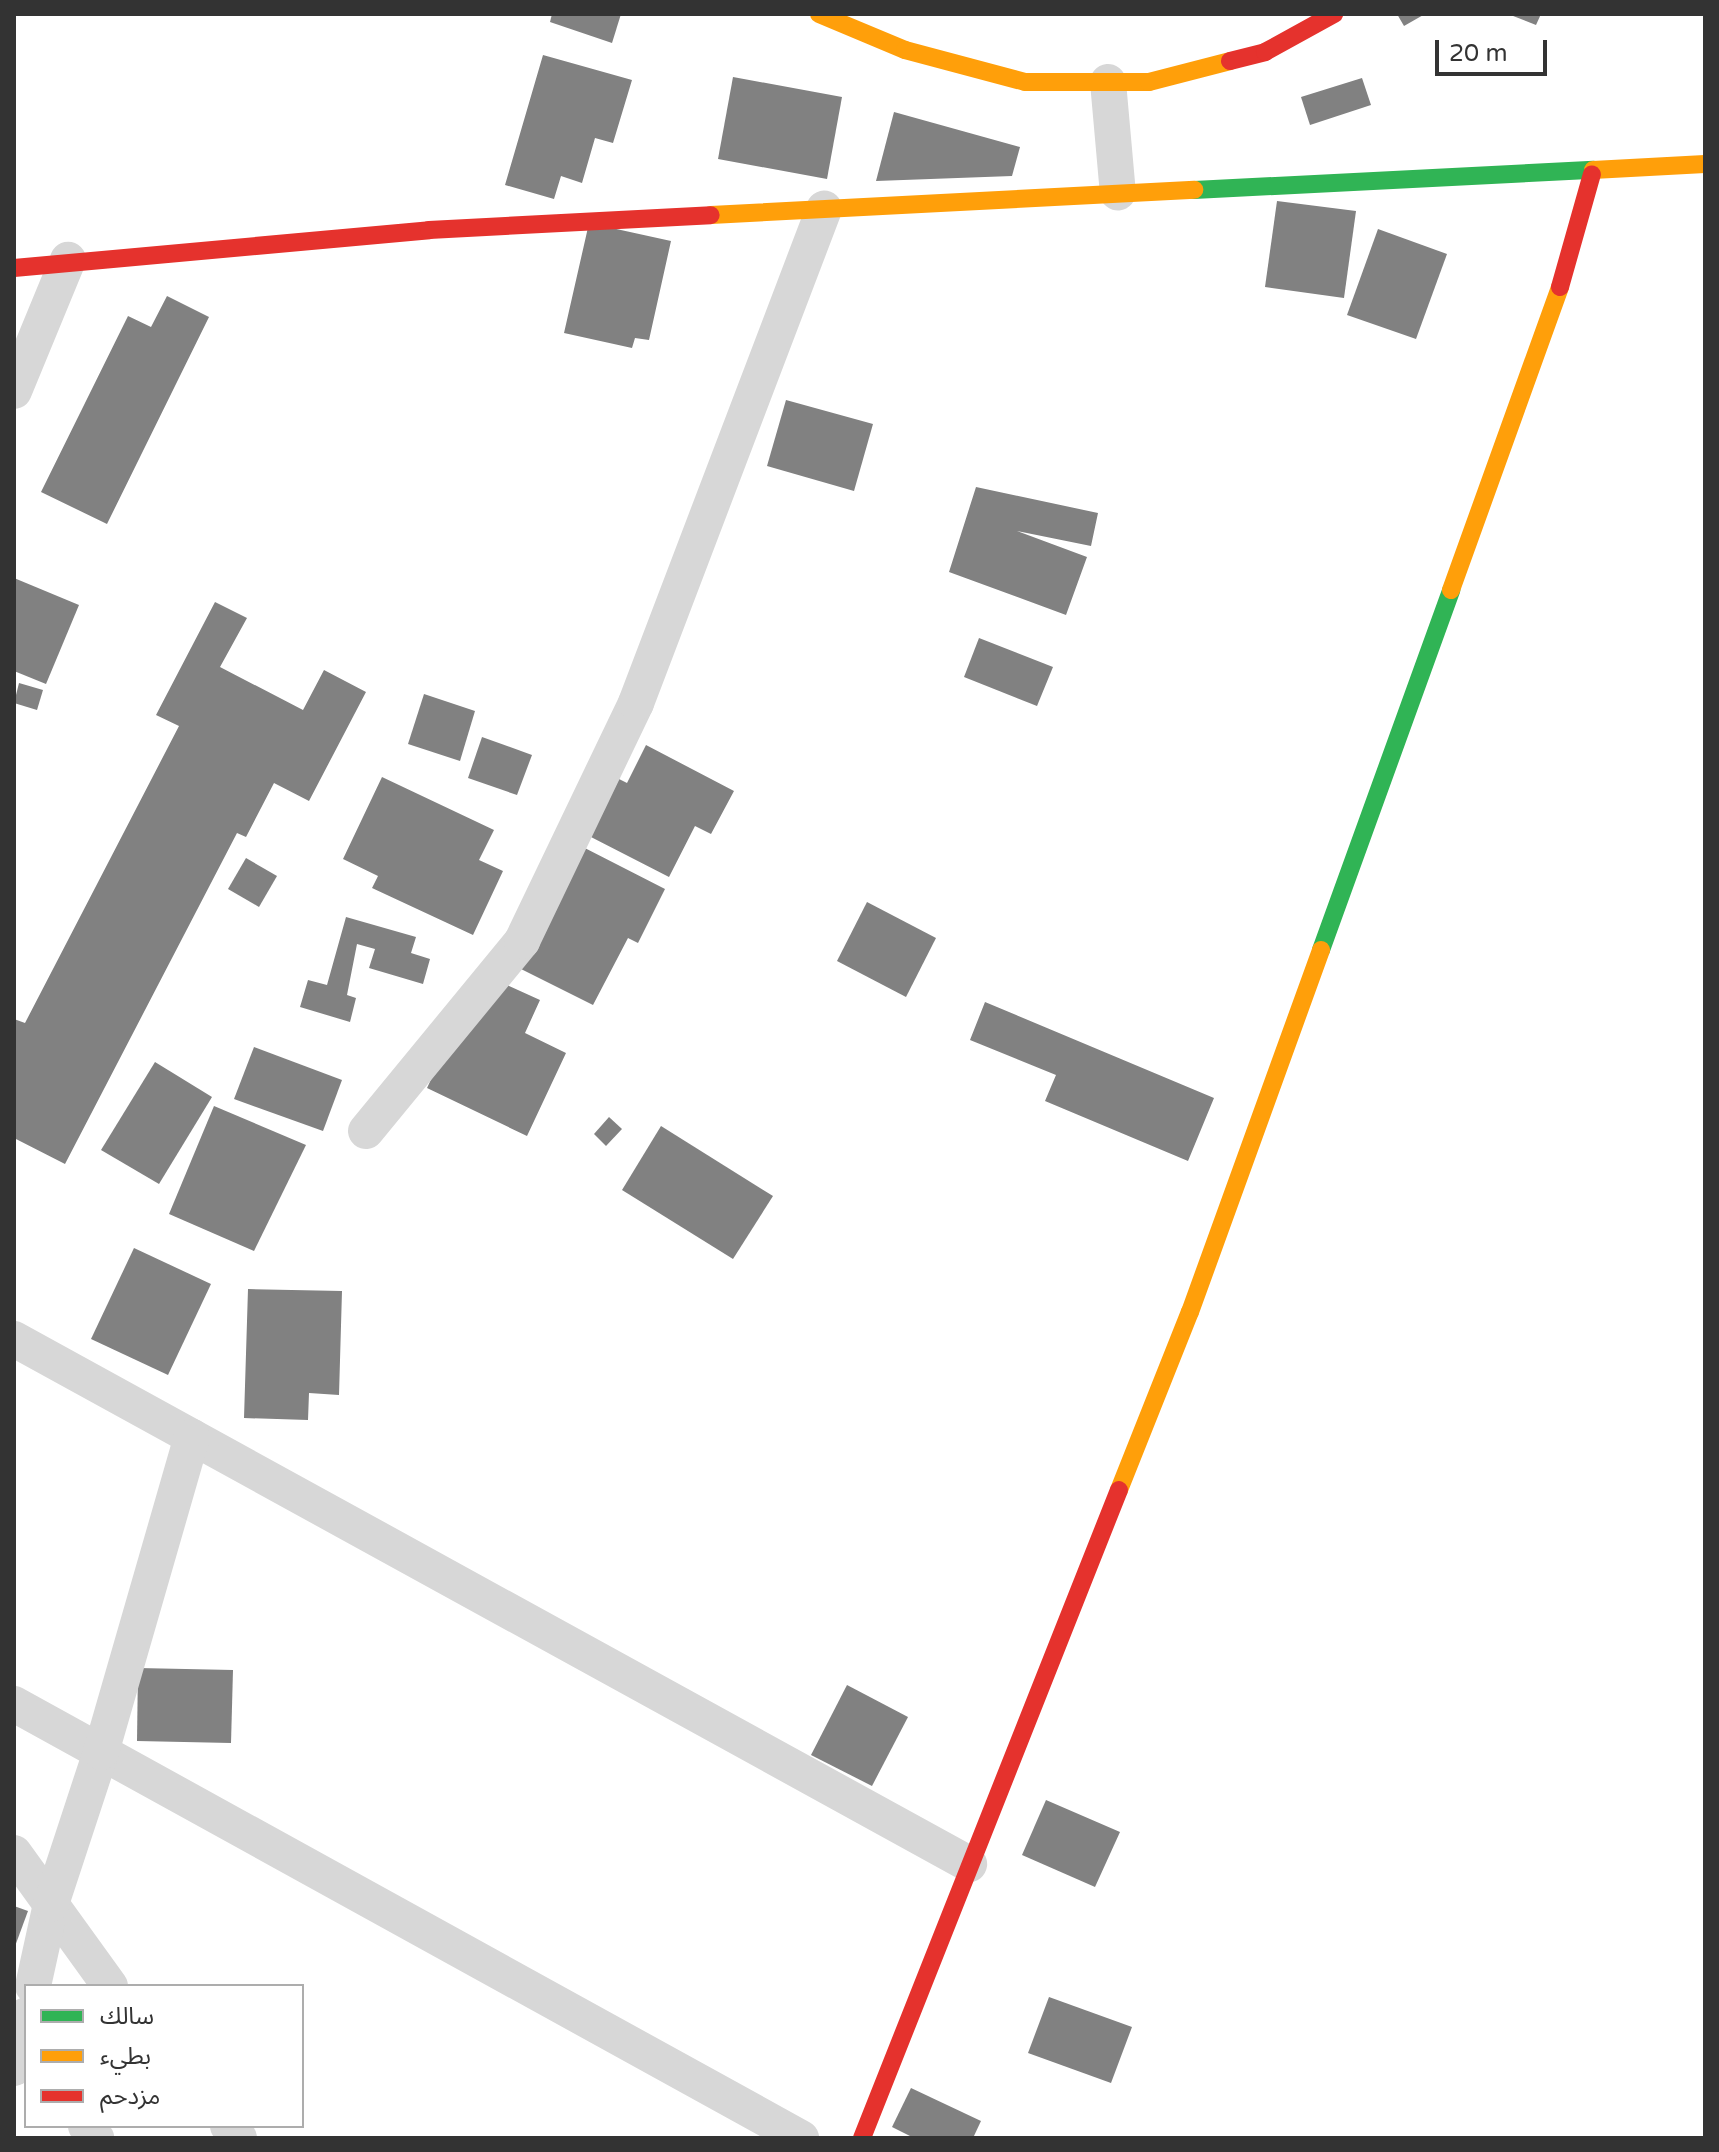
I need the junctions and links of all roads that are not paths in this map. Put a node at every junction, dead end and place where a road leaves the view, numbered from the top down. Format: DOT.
graph roads {
  1 [pos="819,14"];
  2 [pos="1334,14"];
  3 [pos="1108,82"];
  4 [pos="1705,164"];
  5 [pos="1592,174"];
  6 [pos="1118,193"];
  7 [pos="824,209"];
  8 [pos="68,260"];
  9 [pos="14,268"];
  10 [pos="14,391"];
  11 [pos="366,1131"];
  12 [pos="14,1339"];
  13 [pos="192,1437"];
  14 [pos="14,1704"];
  15 [pos="101,1752"];
  16 [pos="14,1853"];
  17 [pos="969,1864"];
  18 [pos="51,1904"];
  19 [pos="33,1984"];
  20 [pos="109,1984"];
  21 [pos="801,2138"];
  22 [pos="862,2138"];
  1 -- 3 [label="street"];
  2 -- 3 [label="street"];
  3 -- 6 [label="street"];
  4 -- 5 [label="street"];
  5 -- 6 [label="street"];
  5 -- 17 [label="street"];
  6 -- 7 [label="street"];
  7 -- 8 [label="street"];
  7 -- 11 [label="street"];
  8 -- 9 [label="street"];
  8 -- 10 [label="street"];
  12 -- 13 [label="street"];
  13 -- 15 [label="street"];
  13 -- 17 [label="street"];
  14 -- 15 [label="street"];
  15 -- 18 [label="street"];
  15 -- 21 [label="street"];
  16 -- 18 [label="street"];
  17 -- 22 [label="street"];
  18 -- 19 [label="street"];
  18 -- 20 [label="street"];
}
